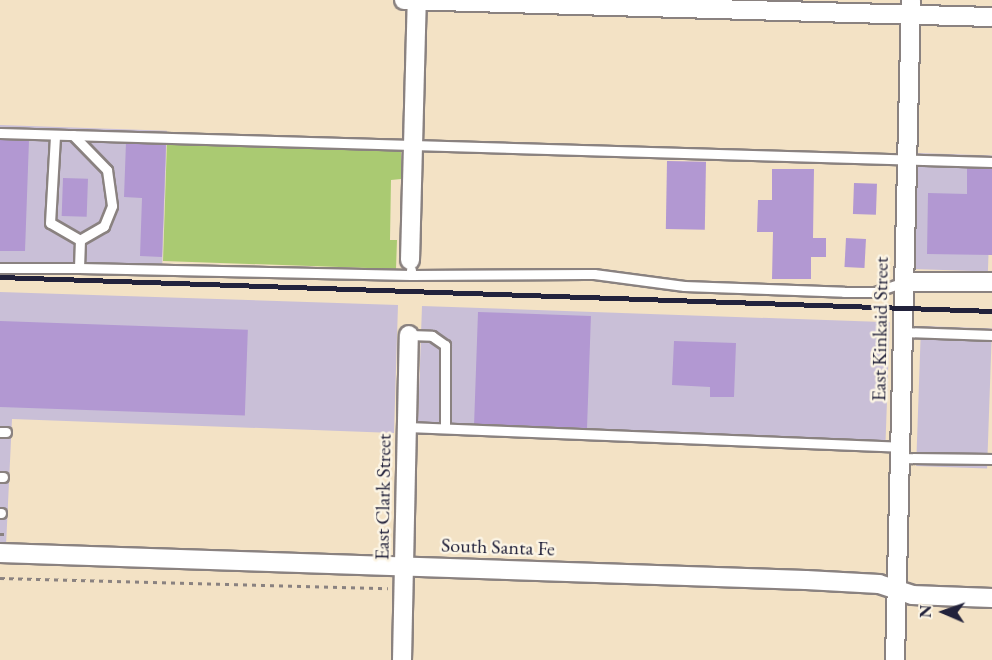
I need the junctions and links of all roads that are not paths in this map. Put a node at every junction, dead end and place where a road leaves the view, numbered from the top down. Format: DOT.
graph roads {
  1 [pos="404,0"];
  2 [pos="417,0"];
  3 [pos="911,7"];
  4 [pos="992,17"];
  5 [pos="0,133"];
  6 [pos="55,135"];
  7 [pos="73,135"];
  8 [pos="414,144"];
  9 [pos="907,159"];
  10 [pos="992,162"];
  11 [pos="80,240"];
  12 [pos="411,267"];
  13 [pos="0,268"];
  14 [pos="79,268"];
  15 [pos="904,282"];
  16 [pos="992,282"];
  17 [pos="903,332"];
  18 [pos="409,335"];
  19 [pos="992,335"];
  20 [pos="407,427"];
  21 [pos="445,428"];
  22 [pos="900,453"];
  23 [pos="992,459"];
  24 [pos="0,553"];
  25 [pos="404,567"];
  26 [pos="896,590"];
  27 [pos="992,598"];
  28 [pos="402,660"];
  29 [pos="895,660"];
  1 -- 2 [label="street"];
  2 -- 3 [label="street"];
  2 -- 8 [label="street"];
  3 -- 4 [label="street"];
  3 -- 9 [label="street, East Kinkaid Street"];
  5 -- 6 [label="lane"];
  6 -- 7 [label="lane"];
  6 -- 11 [label="lane"];
  7 -- 8 [label="lane"];
  7 -- 11 [label="lane"];
  8 -- 9 [label="lane"];
  8 -- 12 [label="street"];
  9 -- 10 [label="lane"];
  9 -- 15 [label="street, East Kinkaid Street"];
  11 -- 14 [label="lane"];
  12 -- 14 [label="lane"];
  12 -- 15 [label="lane"];
  13 -- 14 [label="lane"];
  15 -- 16 [label="street"];
  15 -- 17 [label="street, East Kinkaid Street"];
  17 -- 19 [label="lane"];
  17 -- 22 [label="street, East Kinkaid Street"];
  18 -- 20 [label="street, East Clark Street"];
  18 -- 21 [label="lane"];
  20 -- 21 [label="lane"];
  20 -- 25 [label="street, East Clark Street"];
  21 -- 22 [label="lane"];
  22 -- 23 [label="lane"];
  22 -- 26 [label="street, East Kinkaid Street"];
  24 -- 25 [label="street, South Santa Fe"];
  25 -- 26 [label="street, South Santa Fe"];
  25 -- 28 [label="street, East Clark Street"];
  26 -- 27 [label="street, South Santa Fe"];
  26 -- 29 [label="street, East Kinkaid Street"];
}
